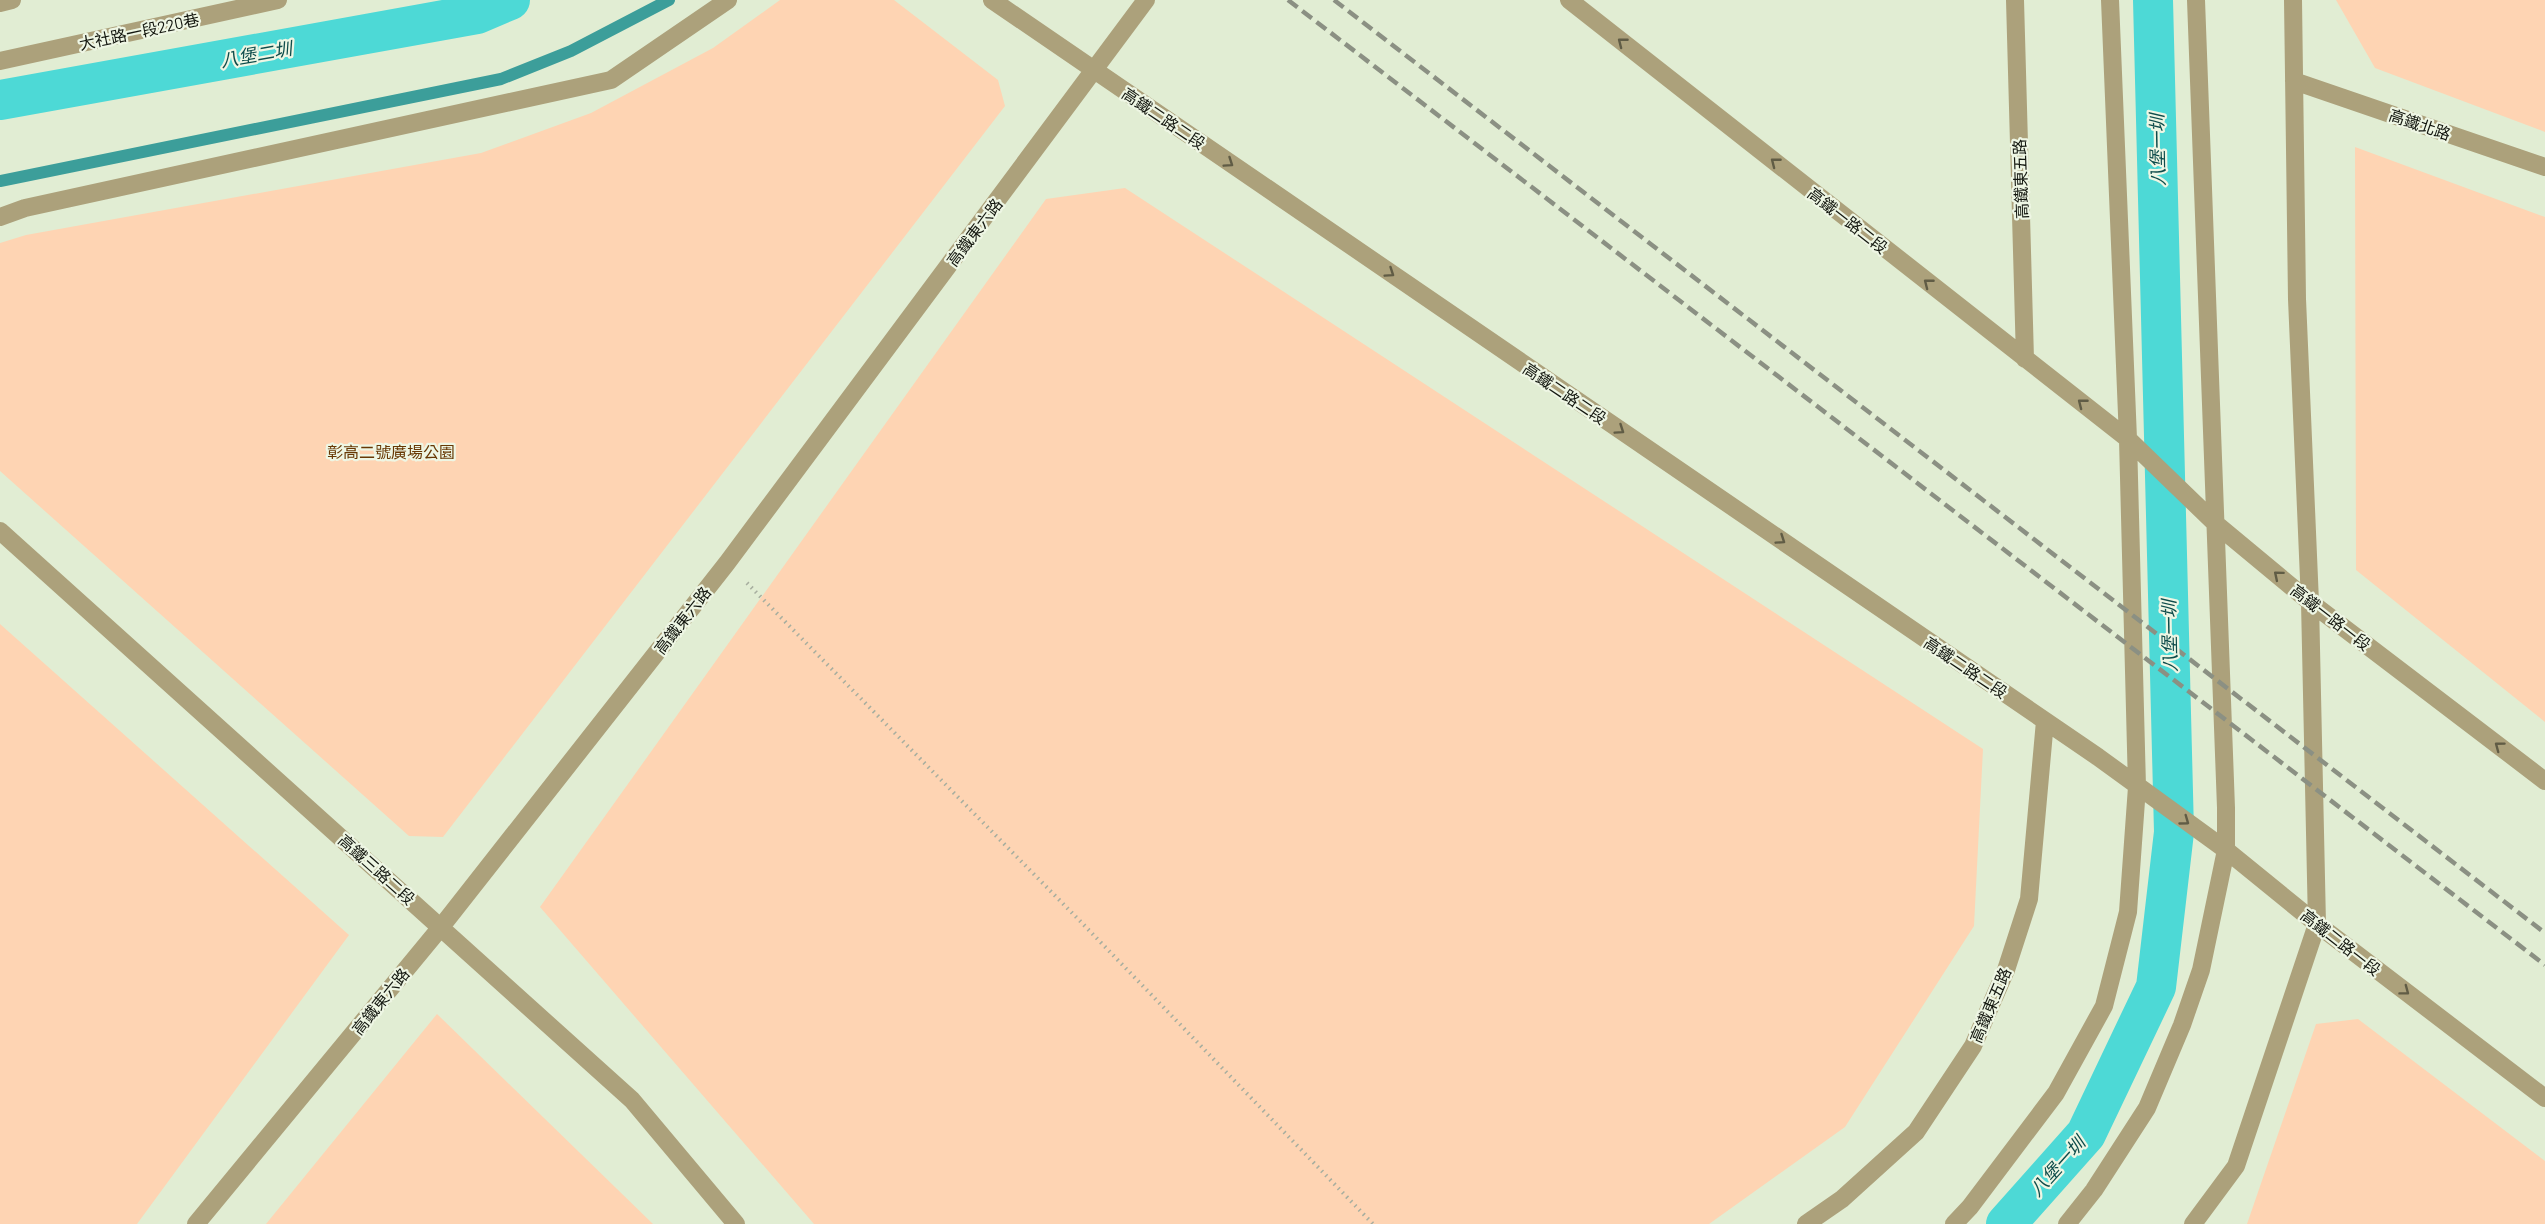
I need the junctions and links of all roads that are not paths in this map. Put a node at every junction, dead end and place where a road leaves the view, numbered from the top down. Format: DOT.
graph roads {
  1 [pos="12,0"];
  2 [pos="278,0"];
  3 [pos="728,0"];
  4 [pos="992,0"];
  5 [pos="1146,0"];
  6 [pos="1569,0"];
  7 [pos="2014,0"];
  8 [pos="2110,0"];
  9 [pos="2196,0"];
  10 [pos="2293,0"];
  11 [pos="0,3"];
  12 [pos="0,61"];
  13 [pos="1094,70"];
  14 [pos="2294,81"];
  15 [pos="2545,166"];
  16 [pos="0,217"];
  17 [pos="2025,359"];
  18 [pos="2128,439"];
  19 [pos="2216,524"];
  20 [pos="0,531"];
  21 [pos="2310,602"];
  22 [pos="2045,721"];
  23 [pos="2545,781"];
  24 [pos="2137,787"];
  25 [pos="2226,850"];
  26 [pos="2317,924"];
  27 [pos="441,927"];
  28 [pos="2545,1098"];
  29 [pos="196,1224"];
  30 [pos="735,1224"];
  31 [pos="1806,1224"];
  32 [pos="1954,1224"];
  33 [pos="2067,1224"];
  34 [pos="2193,1224"];
  1 -- 11 [label="street"];
  2 -- 12 [label="street, 大社路一段220巷"];
  3 -- 16 [label="street"];
  4 -- 13 [label="street, 高鐵二路二段"];
  5 -- 13 [label="street, 高鐵東六路"];
  17 -- 6 [label="street, 高鐵一路二段, one-way"];
  7 -- 17 [label="street, 高鐵東五路"];
  8 -- 18 [label="street"];
  9 -- 19 [label="street"];
  10 -- 14 [label="street"];
  13 -- 22 [label="street, 高鐵二路二段, one-way"];
  13 -- 27 [label="street, 高鐵東六路"];
  14 -- 15 [label="street, 高鐵北路"];
  14 -- 21 [label="street"];
  18 -- 17 [label="street, 高鐵一路二段, one-way"];
  18 -- 19 [label="street, 高鐵一路一段"];
  18 -- 24 [label="street"];
  21 -- 19 [label="street, 高鐵一路一段, one-way"];
  19 -- 25 [label="street"];
  20 -- 27 [label="street, 高鐵三路二段"];
  23 -- 21 [label="street, 高鐵一路一段, one-way"];
  21 -- 26 [label="street"];
  22 -- 24 [label="street, 高鐵二路二段"];
  22 -- 31 [label="street, 高鐵東五路"];
  24 -- 25 [label="street, 高鐵二路一段, one-way"];
  24 -- 32 [label="street"];
  25 -- 26 [label="street, 高鐵二路一段"];
  25 -- 33 [label="street"];
  26 -- 28 [label="street, 高鐵二路一段, one-way"];
  26 -- 34 [label="street"];
  27 -- 29 [label="street, 高鐵東六路"];
  27 -- 30 [label="street, 高鐵三路二段"];
}
